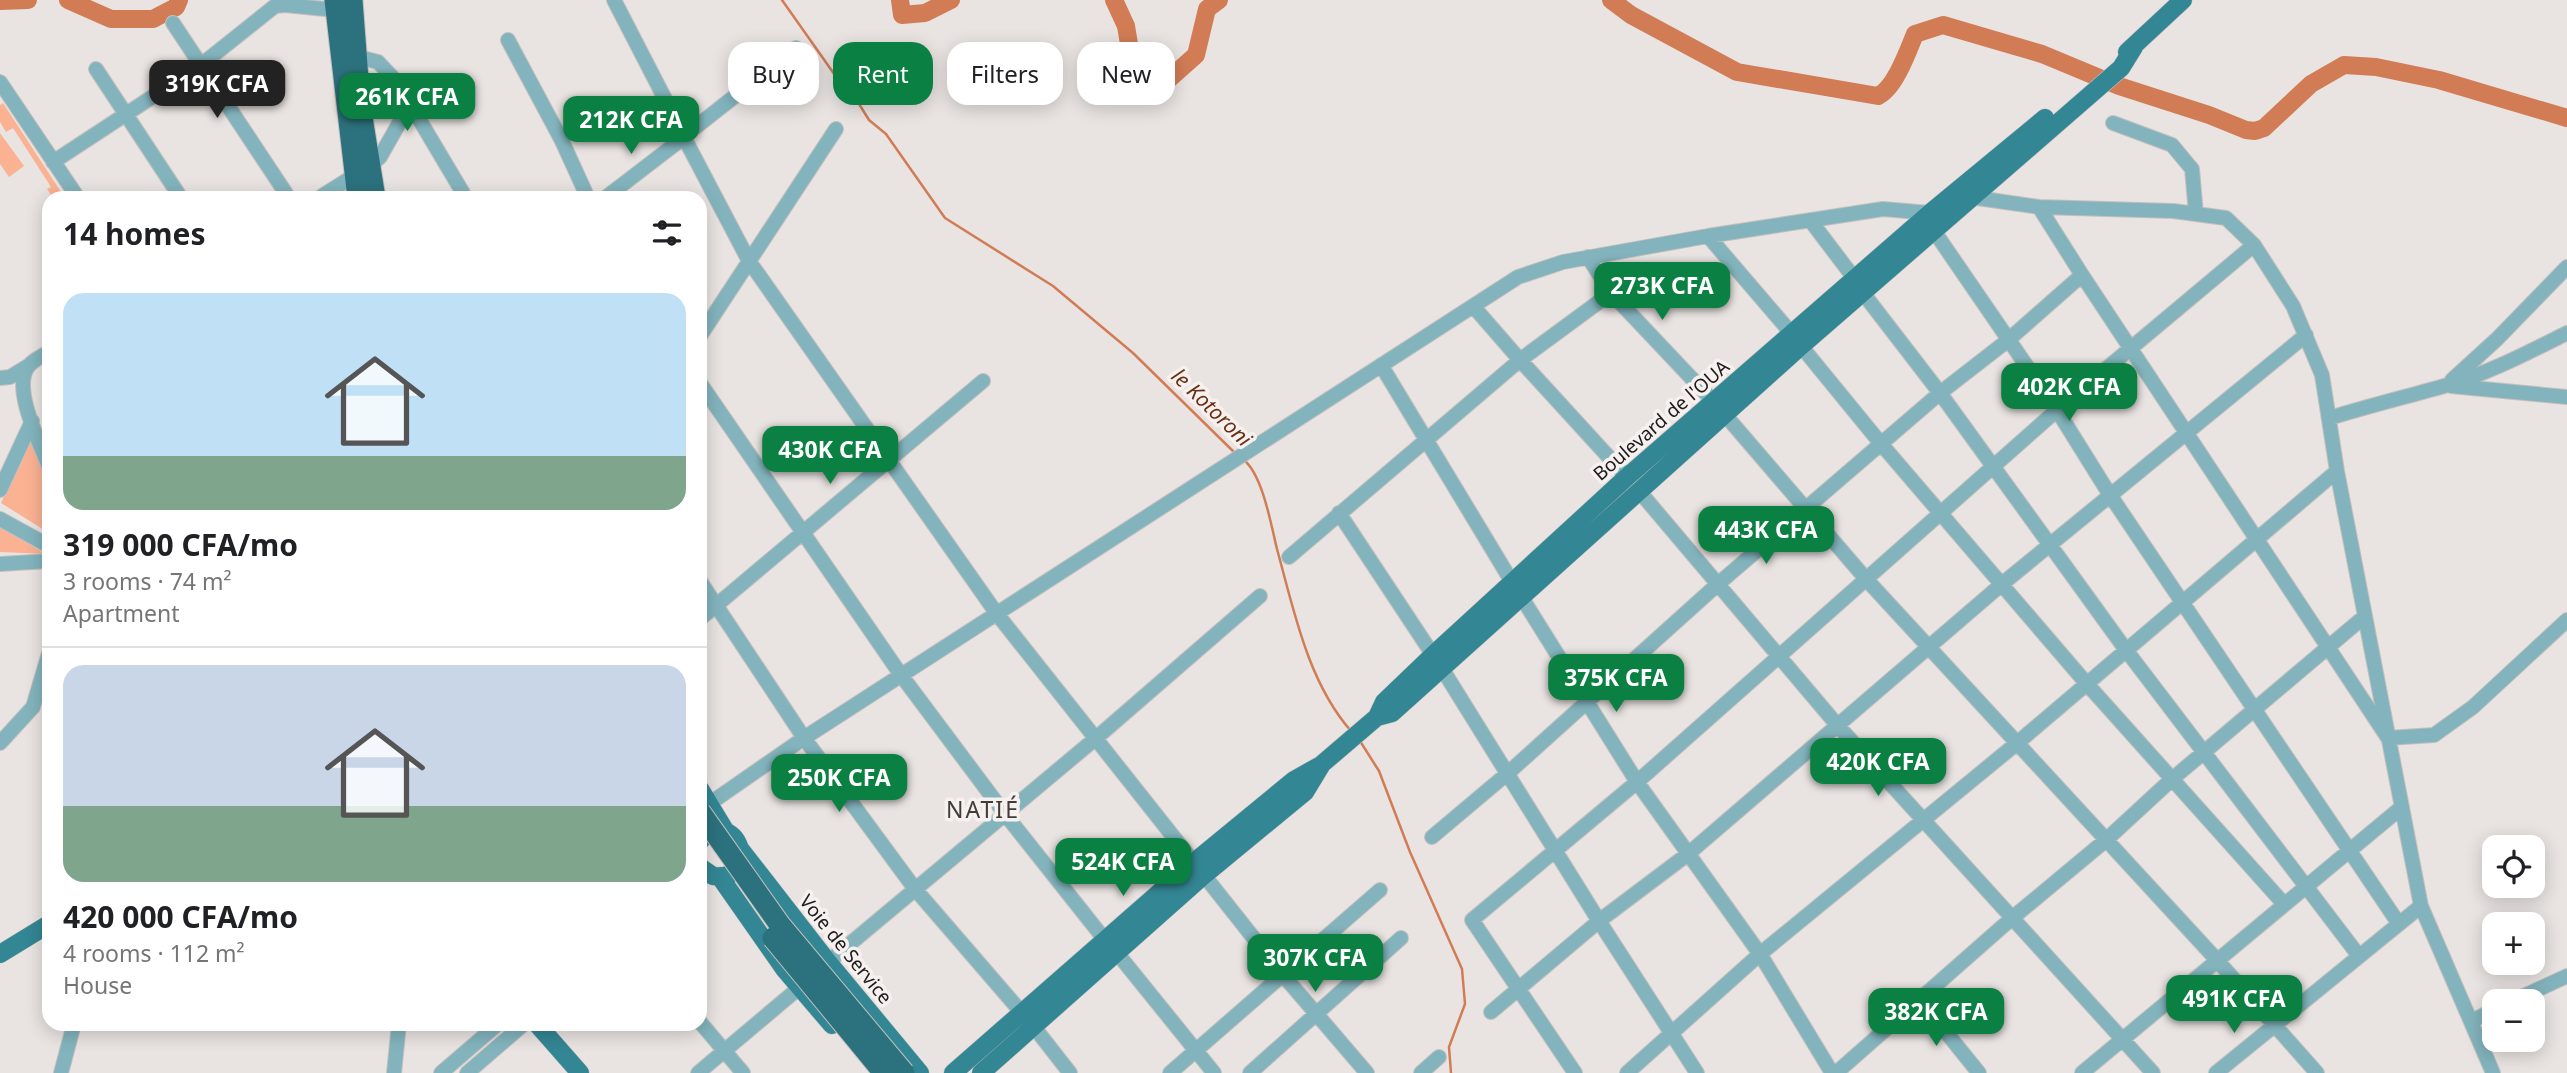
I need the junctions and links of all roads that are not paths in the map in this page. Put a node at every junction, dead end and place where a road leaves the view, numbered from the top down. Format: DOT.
graph roads {
  1 [pos="614,0"];
  2 [pos="2183,0"];
  3 [pos="340,3"];
  4 [pos="173,23"];
  5 [pos="508,40"];
  6 [pos="355,56"];
  7 [pos="201,65"];
  8 [pos="96,69"];
  9 [pos="0,82"];
  10 [pos="728,101"];
  11 [pos="410,104"];
  12 [pos="127,114"];
  13 [pos="2113,123"];
  14 [pos="836,129"];
  15 [pos="684,136"];
  16 [pos="53,162"];
  17 [pos="363,169"];
  18 [pos="73,191"];
  19 [pos="176,191"];
  20 [pos="284,191"];
  21 [pos="329,191"];
  22 [pos="359,191"];
  23 [pos="372,191"];
  24 [pos="462,191"];
  25 [pos="586,191"];
  26 [pos="614,191"];
  27 [pos="1966,192"];
  28 [pos="2039,206"];
  29 [pos="1930,213"];
  30 [pos="2196,214"];
  31 [pos="1810,220"];
  32 [pos="1934,231"];
  33 [pos="1708,236"];
  34 [pos="2254,245"];
  35 [pos="1588,257"];
  36 [pos="749,261"];
  37 [pos="2567,267"];
  38 [pos="2082,275"];
  39 [pos="1859,286"];
  40 [pos="1611,293"];
  41 [pos="1473,306"];
  42 [pos="707,325"];
  43 [pos="2567,333"];
  44 [pos="2306,335"];
  45 [pos="1796,340"];
  46 [pos="2007,341"];
  47 [pos="2130,348"];
  48 [pos="42,356"];
  49 [pos="1520,360"];
  50 [pos="1381,365"];
  51 [pos="27,366"];
  52 [pos="0,379"];
  53 [pos="983,381"];
  54 [pos="2446,386"];
  55 [pos="707,393"];
  56 [pos="1940,393"];
  57 [pos="23,394"];
  58 [pos="2567,397"];
  59 [pos="1719,409"];
  60 [pos="2057,410"];
  61 [pos="2330,418"];
  62 [pos="32,421"];
  63 [pos="2186,433"];
  64 [pos="1426,440"];
  65 [pos="1882,445"];
  66 [pos="42,448"];
  67 [pos="889,461"];
  68 [pos="1994,467"];
  69 [pos="2337,471"];
  70 [pos="1627,477"];
  71 [pos="0,490"];
  72 [pos="1639,491"];
  73 [pos="2110,495"];
  74 [pos="1805,509"];
  75 [pos="1942,512"];
  76 [pos="1339,513"];
  77 [pos="0,519"];
  78 [pos="802,532"];
  79 [pos="2256,540"];
  80 [pos="42,542"];
  81 [pos="2049,545"];
  82 [pos="1289,557"];
  83 [pos="42,561"];
  84 [pos="0,564"];
  85 [pos="1866,579"];
  86 [pos="1718,584"];
  87 [pos="2002,584"];
  88 [pos="1517,589"];
  89 [pos="707,592"];
  90 [pos="1260,596"];
  91 [pos="2183,602"];
  92 [pos="716,605"];
  93 [pos="707,613"];
  94 [pos="998,614"];
  95 [pos="2365,616"];
  96 [pos="2567,620"];
  97 [pos="1930,647"];
  98 [pos="2327,647"];
  99 [pos="2126,650"];
  100 [pos="1778,655"];
  101 [pos="1437,661"];
  102 [pos="901,675"];
  103 [pos="42,677"];
  104 [pos="2087,684"];
  105 [pos="1587,702"];
  106 [pos="2256,710"];
  107 [pos="1838,726"];
  108 [pos="804,738"];
  109 [pos="2388,738"];
  110 [pos="1095,739"];
  111 [pos="0,743"];
  112 [pos="2016,744"];
  113 [pos="2204,751"];
  114 [pos="1508,773"];
  115 [pos="2171,780"];
  116 [pos="1637,782"];
  117 [pos="707,799"];
  118 [pos="707,807"];
  119 [pos="2402,807"];
  120 [pos="707,814"];
  121 [pos="1005,814"];
  122 [pos="1922,821"];
  123 [pos="726,832"];
  124 [pos="707,835"];
  125 [pos="1432,836"];
  126 [pos="2106,840"];
  127 [pos="707,849"];
  128 [pos="741,850"];
  129 [pos="1555,850"];
  130 [pos="2348,850"];
  131 [pos="1688,854"];
  132 [pos="1198,870"];
  133 [pos="707,873"];
  134 [pos="2306,885"];
  135 [pos="915,889"];
  136 [pos="1380,890"];
  137 [pos="2284,904"];
  138 [pos="2421,906"];
  139 [pos="2011,919"];
  140 [pos="1599,921"];
  141 [pos="2399,924"];
  142 [pos="42,928"];
  143 [pos="1401,938"];
  144 [pos="1111,946"];
  145 [pos="0,954"];
  146 [pos="1760,954"];
  147 [pos="2359,956"];
  148 [pos="2216,960"];
  149 [pos="828,962"];
  150 [pos="1283,975"];
  151 [pos="2567,976"];
  152 [pos="799,987"];
  153 [pos="1519,989"];
  154 [pos="2539,989"];
  155 [pos="1920,1000"];
  156 [pos="1491,1012"];
  157 [pos="1022,1013"];
  158 [pos="1317,1016"];
  159 [pos="2482,1016"];
  160 [pos="2472,1021"];
  161 [pos="2275,1024"];
  162 [pos="1034,1027"];
  163 [pos="72,1031"];
  164 [pos="398,1031"];
  165 [pos="490,1031"];
  166 [pos="516,1031"];
  167 [pos="543,1031"];
  168 [pos="707,1031"];
  169 [pos="1673,1034"];
  170 [pos="2123,1039"];
  171 [pos="1197,1050"];
  172 [pos="724,1051"];
  173 [pos="1439,1057"];
  174 [pos="61,1073"];
  175 [pos="394,1073"];
  176 [pos="441,1073"];
  177 [pos="467,1073"];
  178 [pos="580,1073"];
  179 [pos="698,1073"];
  180 [pos="743,1073"];
  181 [pos="873,1073"];
  182 [pos="884,1073"];
  183 [pos="904,1073"];
  184 [pos="920,1073"];
  185 [pos="953,1073"];
  186 [pos="981,1073"];
  187 [pos="1070,1073"];
  188 [pos="1170,1073"];
  189 [pos="1214,1073"];
  190 [pos="1250,1073"];
  191 [pos="1367,1073"];
  192 [pos="1421,1073"];
  193 [pos="1575,1073"];
  194 [pos="1627,1073"];
  195 [pos="1697,1073"];
  196 [pos="1834,1073"];
  197 [pos="1979,1073"];
  198 [pos="2082,1073"];
  199 [pos="2153,1073"];
  200 [pos="2216,1073"];
  201 [pos="2316,1073"];
  202 [pos="2493,1073"];
  1 -- 15 [label="street"];
  2 -- 27 [label="main road, Boulevard de l'OUA"];
  3 -- 6 [label="highway"];
  3 -- 7 [label="street"];
  3 -- 17 [label="highway"];
  4 -- 7 [label="street"];
  5 -- 25 [label="street"];
  6 -- 11 [label="street"];
  6 -- 17 [label="highway"];
  7 -- 12 [label="street"];
  7 -- 20 [label="street"];
  8 -- 12 [label="street"];
  9 -- 16 [label="street"];
  10 -- 15 [label="street"];
  11 -- 17 [label="street"];
  11 -- 24 [label="street"];
  12 -- 16 [label="street"];
  12 -- 19 [label="street"];
  13 -- 30 [label="street"];
  14 -- 36 [label="street"];
  15 -- 26 [label="street"];
  15 -- 36 [label="street"];
  16 -- 18 [label="street"];
  17 -- 21 [label="street"];
  17 -- 22 [label="highway"];
  17 -- 23 [label="highway"];
  27 -- 28 [label="street"];
  27 -- 29 [label="main road, Boulevard de l'OUA"];
  27 -- 32 [label="main road"];
  28 -- 30 [label="street"];
  28 -- 38 [label="street"];
  29 -- 31 [label="street"];
  29 -- 39 [label="main road, Boulevard de l'OUA"];
  30 -- 34 [label="street"];
  31 -- 33 [label="street"];
  31 -- 39 [label="street"];
  32 -- 39 [label="main road"];
  32 -- 46 [label="street"];
  33 -- 35 [label="street"];
  33 -- 45 [label="street"];
  34 -- 44 [label="street"];
  34 -- 47 [label="street"];
  35 -- 40 [label="street"];
  35 -- 41 [label="street"];
  36 -- 42 [label="street"];
  36 -- 67 [label="street"];
  37 -- 54 [label="street"];
  38 -- 46 [label="street"];
  38 -- 47 [label="street"];
  39 -- 45 [label="main road, Boulevard de l'OUA"];
  39 -- 56 [label="street"];
  40 -- 49 [label="street"];
  40 -- 59 [label="street"];
  41 -- 49 [label="street"];
  41 -- 50 [label="street"];
  43 -- 54 [label="street"];
  44 -- 61 [label="street"];
  44 -- 63 [label="street"];
  45 -- 59 [label="main road, Boulevard de l'OUA"];
  45 -- 65 [label="street"];
  46 -- 56 [label="street"];
  46 -- 60 [label="street"];
  47 -- 60 [label="street"];
  47 -- 63 [label="street"];
  48 -- 51 [label="street"];
  49 -- 64 [label="street"];
  49 -- 70 [label="street"];
  50 -- 64 [label="street"];
  50 -- 94 [label="street"];
  51 -- 52 [label="street"];
  51 -- 57 [label="street"];
  52 -- 57 [label="street"];
  53 -- 67 [label="street"];
  54 -- 58 [label="street"];
  54 -- 61 [label="street"];
  55 -- 78 [label="street"];
  56 -- 65 [label="street"];
  56 -- 68 [label="street"];
  57 -- 62 [label="street"];
  59 -- 70 [label="main road, Boulevard de l'OUA"];
  59 -- 72 [label="main road"];
  59 -- 74 [label="street"];
  60 -- 68 [label="street"];
  60 -- 73 [label="street"];
  61 -- 69 [label="street"];
  62 -- 66 [label="street"];
  62 -- 71 [label="street"];
  63 -- 73 [label="street"];
  63 -- 79 [label="street"];
  64 -- 76 [label="street"];
  64 -- 88 [label="street"];
  65 -- 74 [label="street"];
  65 -- 75 [label="street"];
  67 -- 78 [label="street"];
  67 -- 94 [label="street"];
  68 -- 75 [label="street"];
  68 -- 81 [label="street"];
  69 -- 79 [label="street"];
  69 -- 95 [label="street"];
  70 -- 88 [label="main road, Boulevard de l'OUA"];
  72 -- 86 [label="street"];
  72 -- 88 [label="main road"];
  73 -- 81 [label="street"];
  73 -- 91 [label="street"];
  74 -- 85 [label="street"];
  74 -- 86 [label="street"];
  75 -- 85 [label="street"];
  75 -- 87 [label="street"];
  76 -- 82 [label="street"];
  76 -- 101 [label="street"];
  77 -- 80 [label="street"];
  78 -- 92 [label="street"];
  78 -- 102 [label="street"];
  79 -- 91 [label="street"];
  79 -- 98 [label="street"];
  81 -- 87 [label="street"];
  81 -- 99 [label="street"];
  83 -- 84 [label="street"];
  85 -- 97 [label="street"];
  85 -- 100 [label="street"];
  86 -- 100 [label="street"];
  86 -- 105 [label="street"];
  87 -- 97 [label="street"];
  87 -- 104 [label="street"];
  88 -- 101 [label="main road, Boulevard de l'OUA"];
  88 -- 105 [label="street"];
  89 -- 92 [label="street"];
  90 -- 110 [label="street"];
  91 -- 99 [label="street"];
  91 -- 106 [label="street"];
  92 -- 93 [label="street"];
  92 -- 108 [label="street"];
  94 -- 102 [label="street"];
  94 -- 110 [label="street"];
  95 -- 98 [label="street"];
  95 -- 109 [label="street"];
  96 -- 109 [label="street"];
  97 -- 107 [label="street"];
  97 -- 112 [label="street"];
  98 -- 106 [label="street"];
  98 -- 109 [label="street"];
  99 -- 104 [label="street"];
  99 -- 113 [label="street"];
  100 -- 107 [label="street"];
  100 -- 116 [label="street"];
  101 -- 114 [label="street"];
  101 -- 132 [label="main road, Boulevard de l'OUA"];
  102 -- 108 [label="street"];
  102 -- 121 [label="street"];
  103 -- 111 [label="street"];
  104 -- 112 [label="street"];
  104 -- 115 [label="street"];
  105 -- 114 [label="street"];
  105 -- 116 [label="street"];
  106 -- 113 [label="street"];
  106 -- 130 [label="street"];
  107 -- 122 [label="street"];
  107 -- 131 [label="street"];
  108 -- 117 [label="street"];
  108 -- 135 [label="street"];
  109 -- 119 [label="street"];
  110 -- 121 [label="street"];
  110 -- 132 [label="street"];
  112 -- 122 [label="street"];
  112 -- 126 [label="street"];
  113 -- 115 [label="street"];
  113 -- 134 [label="street"];
  114 -- 125 [label="street"];
  114 -- 129 [label="street"];
  115 -- 126 [label="street"];
  115 -- 137 [label="street"];
  116 -- 129 [label="street"];
  116 -- 131 [label="street"];
  118 -- 123 [label="main road"];
  119 -- 130 [label="street"];
  119 -- 138 [label="street"];
  120 -- 183 [label="highway, bridge"];
  121 -- 135 [label="street"];
  121 -- 144 [label="street"];
  122 -- 139 [label="street"];
  122 -- 146 [label="street"];
  123 -- 124 [label="main road"];
  123 -- 128 [label="main road, Voie de Service"];
  126 -- 139 [label="street"];
  126 -- 148 [label="street"];
  127 -- 182 [label="highway, bridge"];
  128 -- 133 [label="main road"];
  128 -- 149 [label="main road, Voie de Service"];
  129 -- 140 [label="street"];
  129 -- 153 [label="street"];
  130 -- 134 [label="street"];
  130 -- 141 [label="street"];
  131 -- 140 [label="street"];
  131 -- 146 [label="street"];
  132 -- 144 [label="main road, Boulevard de l'OUA"];
  132 -- 150 [label="street"];
  133 -- 152 [label="main road"];
  134 -- 137 [label="street"];
  134 -- 147 [label="street"];
  135 -- 149 [label="street"];
  135 -- 157 [label="street"];
  136 -- 150 [label="street"];
  137 -- 148 [label="street"];
  138 -- 141 [label="street"];
  138 -- 160 [label="street"];
  139 -- 155 [label="street"];
  139 -- 170 [label="street"];
  140 -- 153 [label="street"];
  140 -- 169 [label="street"];
  141 -- 147 [label="street"];
  142 -- 145 [label="main road"];
  143 -- 158 [label="street"];
  144 -- 157 [label="main road"];
  144 -- 162 [label="main road"];
  144 -- 171 [label="street"];
  146 -- 169 [label="street"];
  146 -- 196 [label="street"];
  147 -- 161 [label="street"];
  148 -- 161 [label="street"];
  148 -- 170 [label="street"];
  149 -- 152 [label="street"];
  149 -- 184 [label="main road, Voie de Service"];
  150 -- 158 [label="street"];
  150 -- 171 [label="street"];
  151 -- 154 [label="street"];
  152 -- 172 [label="street"];
  152 -- 181 [label="main road"];
  153 -- 156 [label="street"];
  153 -- 193 [label="street"];
  155 -- 196 [label="street"];
  155 -- 197 [label="street"];
  157 -- 185 [label="main road"];
  158 -- 190 [label="street"];
  158 -- 191 [label="street"];
  159 -- 160 [label="street"];
  160 -- 202 [label="street"];
  161 -- 200 [label="street"];
  161 -- 201 [label="street"];
  162 -- 186 [label="main road"];
  162 -- 187 [label="street"];
  163 -- 174 [label="street"];
  164 -- 175 [label="street"];
  165 -- 176 [label="street"];
  166 -- 177 [label="street"];
  167 -- 178 [label="main road"];
  168 -- 172 [label="street"];
  169 -- 194 [label="street"];
  169 -- 195 [label="street"];
  170 -- 198 [label="street"];
  170 -- 199 [label="street"];
  171 -- 188 [label="street"];
  171 -- 189 [label="street"];
  172 -- 179 [label="street"];
  172 -- 180 [label="street"];
  173 -- 192 [label="street"];
}
